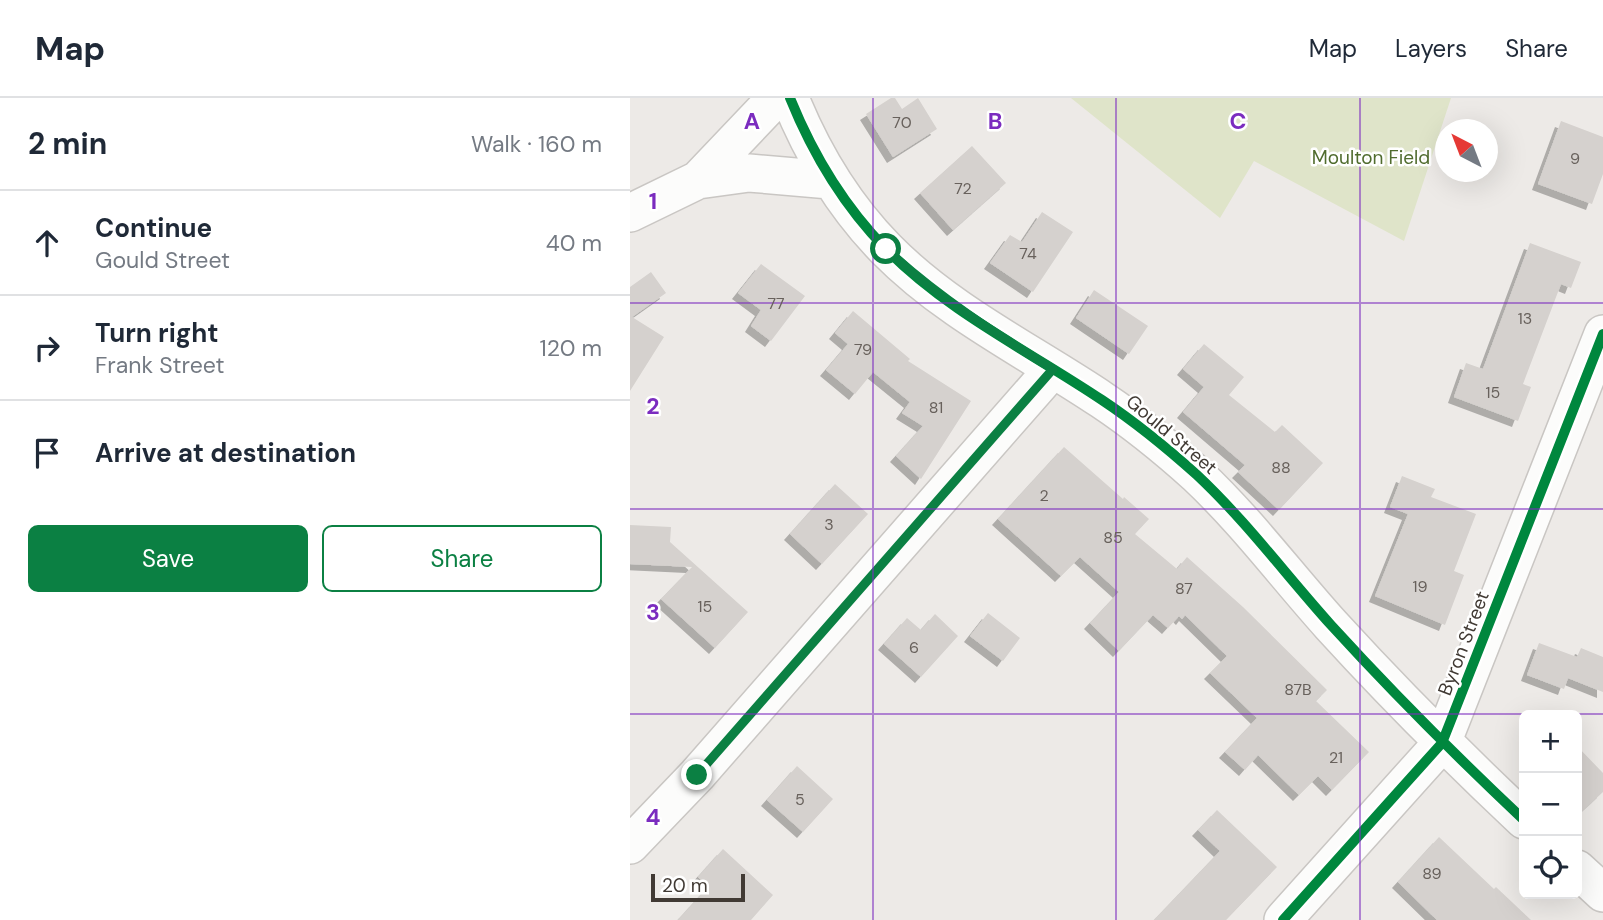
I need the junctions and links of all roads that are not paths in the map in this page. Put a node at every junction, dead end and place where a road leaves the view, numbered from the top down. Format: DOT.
graph roads {
  1 [pos="776,98"];
  2 [pos="790,98"];
  3 [pos="698,180"];
  4 [pos="830,180"];
  5 [pos="630,214"];
  6 [pos="1603,334"];
  7 [pos="1053,369"];
  8 [pos="1442,743"];
  9 [pos="1519,815"];
  10 [pos="630,845"];
  11 [pos="1582,874"];
  12 [pos="1603,893"];
  13 [pos="1283,920"];
  1 -- 3 [label="street"];
  2 -- 4 [label="street, Gould Street"];
  3 -- 4 [label="street"];
  3 -- 5 [label="street"];
  4 -- 7 [label="street, Gould Street"];
  6 -- 8 [label="street, Byron Street"];
  7 -- 8 [label="street, Gould Street"];
  7 -- 10 [label="street"];
  8 -- 9 [label="street, Gould Street"];
  8 -- 13 [label="street, Byron Street"];
  11 -- 12 [label="street"];
}
